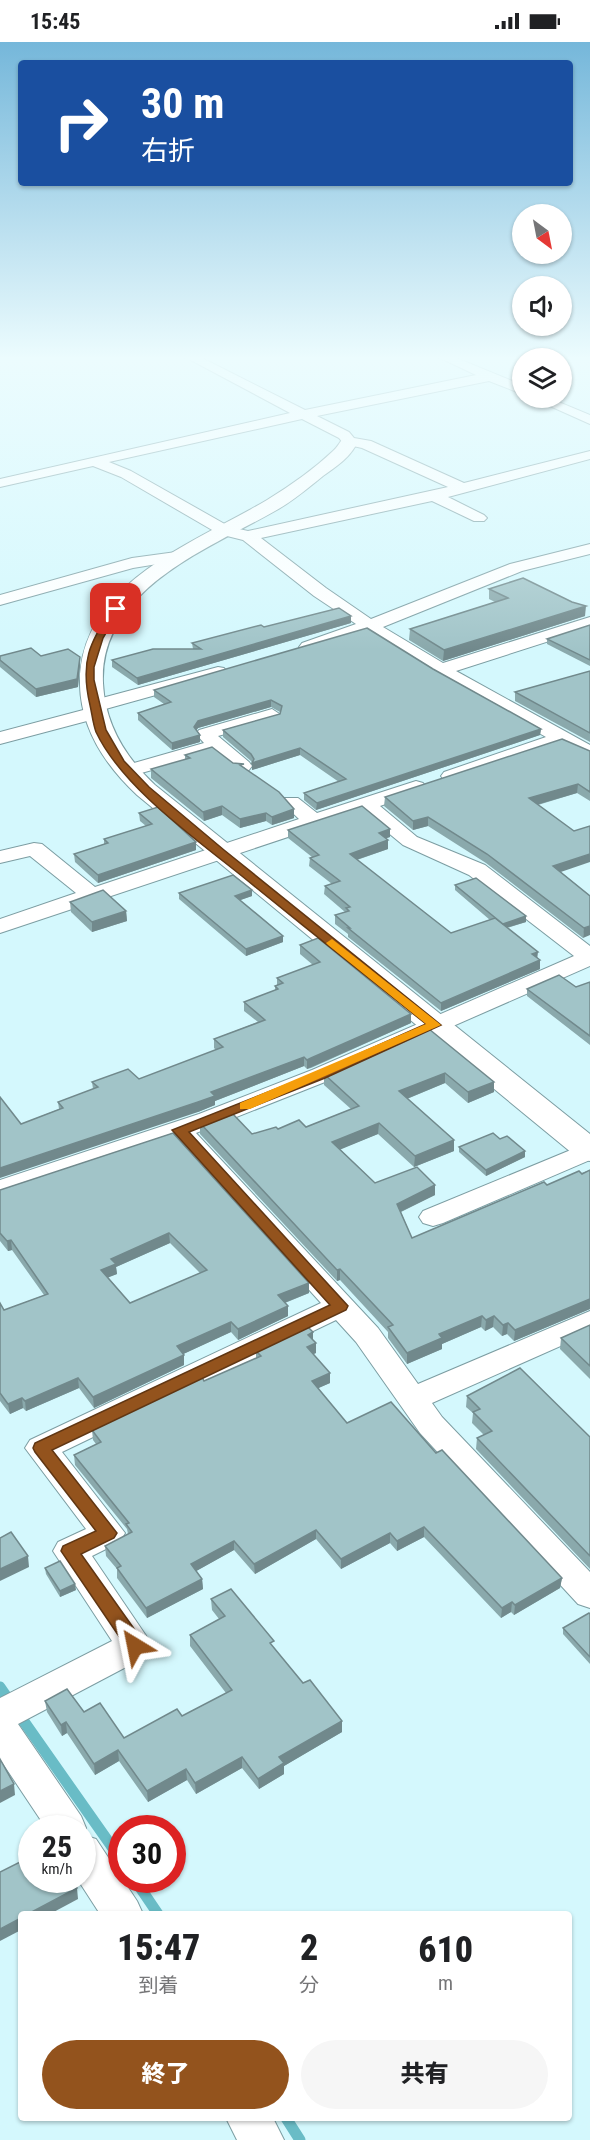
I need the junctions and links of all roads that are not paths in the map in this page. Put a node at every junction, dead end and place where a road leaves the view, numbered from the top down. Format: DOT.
graph roads {
  1 [pos="126,455"];
  2 [pos="338,455"];
  3 [pos="390,455"];
  4 [pos="590,455"];
  5 [pos="96,462"];
  6 [pos="142,466"];
  7 [pos="120,471"];
  8 [pos="0,483"];
  9 [pos="462,488"];
  10 [pos="434,496"];
  11 [pos="479,518"];
  12 [pos="237,534"];
  13 [pos="590,549"];
  14 [pos="176,558"];
  15 [pos="0,600"];
  16 [pos="590,622"];
  17 [pos="368,626"];
  18 [pos="289,653"];
  19 [pos="236,667"];
  20 [pos="440,670"];
  21 [pos="94,709"];
  22 [pos="272,715"];
  23 [pos="0,738"];
  24 [pos="564,738"];
  25 [pos="216,746"];
  26 [pos="590,753"];
  27 [pos="242,766"];
  28 [pos="127,771"];
  29 [pos="291,802"];
  30 [pos="366,804"];
  31 [pos="313,821"];
  32 [pos="220,853"];
  33 [pos="0,857"];
  34 [pos="92,895"];
  35 [pos="0,926"];
  36 [pos="583,960"];
  37 [pos="590,979"];
  38 [pos="435,1025"];
  39 [pos="179,1130"];
  40 [pos="590,1151"];
  41 [pos="0,1189"];
  42 [pos="433,1216"];
  43 [pos="340,1306"];
  44 [pos="590,1321"];
  45 [pos="412,1399"];
  46 [pos="590,1594"];
  47 [pos="0,1716"];
  48 [pos="0,1728"];
  49 [pos="58,1815"];
  50 [pos="96,1873"];
  51 [pos="121,1911"];
  52 [pos="250,2121"];
  53 [pos="262,2140"];
  1 -- 5 [label="street"];
  2 -- 12 [label="street"];
  3 -- 9 [label="street"];
  4 -- 9 [label="street"];
  5 -- 7 [label="street"];
  5 -- 8 [label="street"];
  6 -- 7 [label="street"];
  7 -- 12 [label="street"];
  9 -- 10 [label="street"];
  10 -- 11 [label="street"];
  10 -- 12 [label="street"];
  12 -- 14 [label="street"];
  12 -- 17 [label="street"];
  13 -- 17 [label="street"];
  14 -- 15 [label="street"];
  14 -- 21 [label="street"];
  16 -- 20 [label="street"];
  17 -- 18 [label="street"];
  17 -- 20 [label="street"];
  19 -- 21 [label="street"];
  20 -- 24 [label="street"];
  21 -- 23 [label="street"];
  21 -- 28 [label="street"];
  22 -- 25 [label="street"];
  24 -- 26 [label="street"];
  24 -- 30 [label="street"];
  25 -- 27 [label="street"];
  25 -- 28 [label="street"];
  28 -- 32 [label="street"];
  29 -- 31 [label="street"];
  30 -- 31 [label="street"];
  30 -- 36 [label="street"];
  31 -- 32 [label="street"];
  32 -- 34 [label="street"];
  32 -- 38 [label="street"];
  33 -- 34 [label="street"];
  34 -- 35 [label="street"];
  36 -- 37 [label="street"];
  36 -- 38 [label="street"];
  38 -- 39 [label="street"];
  38 -- 40 [label="street"];
  39 -- 41 [label="street"];
  39 -- 43 [label="street"];
  40 -- 42 [label="street"];
  43 -- 45 [label="street"];
  43 -- 47 [label="street"];
  44 -- 45 [label="street"];
  45 -- 46 [label="street"];
  48 -- 49 [label="street"];
  50 -- 51 [label="street"];
  52 -- 53 [label="street"];
}
